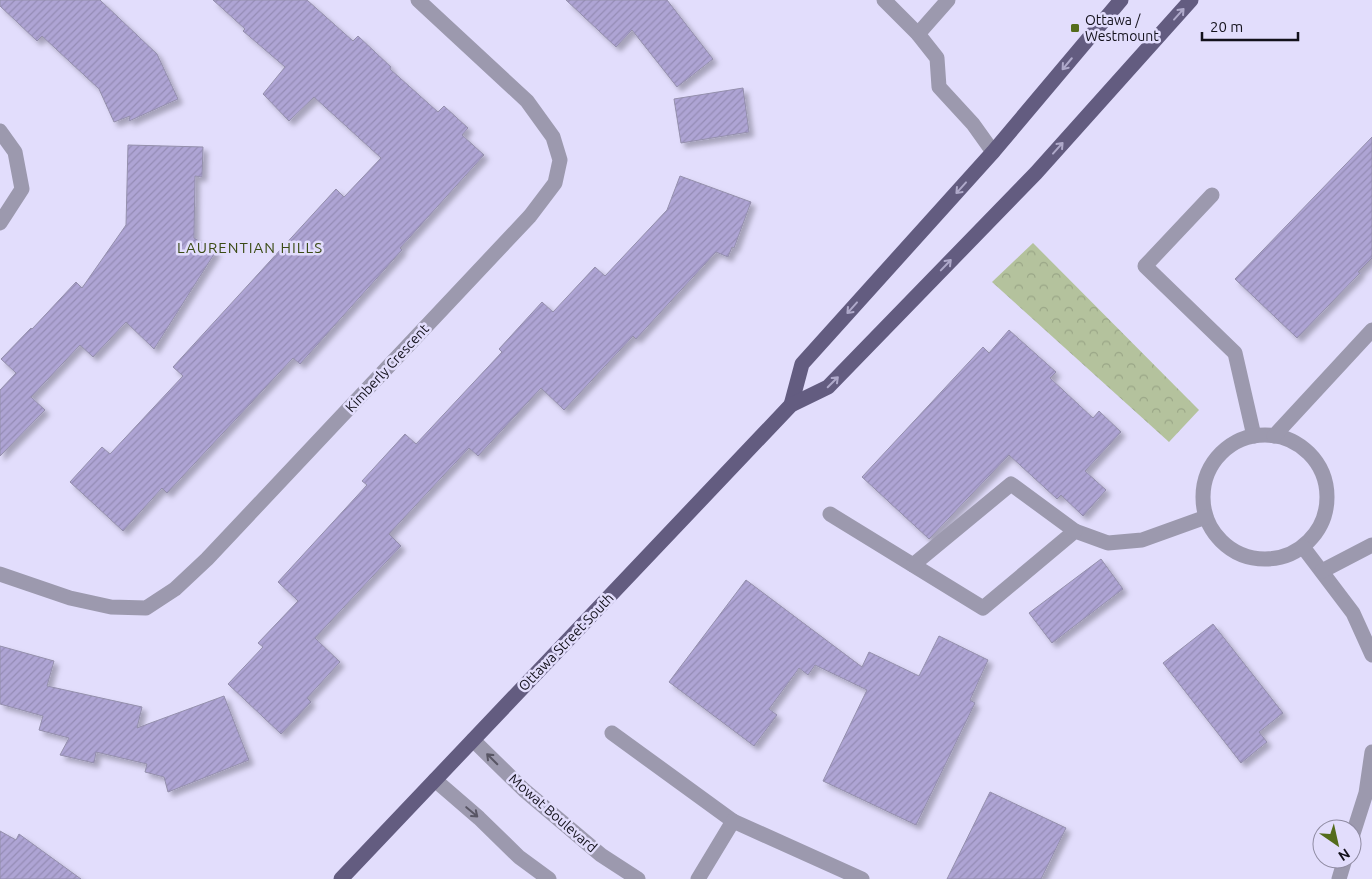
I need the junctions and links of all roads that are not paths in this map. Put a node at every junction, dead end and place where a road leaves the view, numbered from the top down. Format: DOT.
graph roads {
  1 [pos="418,0"];
  2 [pos="884,0"];
  3 [pos="948,0"];
  4 [pos="1120,0"];
  5 [pos="1191,0"];
  6 [pos="918,34"];
  7 [pos="0,131"];
  8 [pos="994,152"];
  9 [pos="1212,195"];
  10 [pos="0,223"];
  11 [pos="1372,330"];
  12 [pos="791,405"];
  13 [pos="1254,436"];
  14 [pos="1274,436"];
  15 [pos="830,514"];
  16 [pos="1206,517"];
  17 [pos="1075,531"];
  18 [pos="1372,545"];
  19 [pos="1303,547"];
  20 [pos="912,565"];
  21 [pos="1322,571"];
  22 [pos="0,574"];
  23 [pos="1372,655"];
  24 [pos="612,733"];
  25 [pos="473,740"];
  26 [pos="1372,752"];
  27 [pos="435,780"];
  28 [pos="1358,819"];
  29 [pos="733,821"];
  30 [pos="341,879"];
  31 [pos="549,879"];
  32 [pos="638,879"];
  33 [pos="698,879"];
  34 [pos="862,879"];
  1 -- 22 [label="street, Kimberly Crescent"];
  2 -- 6 [label="street"];
  3 -- 6 [label="street"];
  4 -- 8 [label="main road, one-way"];
  12 -- 5 [label="main road, one-way"];
  6 -- 8 [label="street"];
  7 -- 10 [label="street"];
  8 -- 12 [label="main road, one-way"];
  9 -- 13 [label="street"];
  11 -- 14 [label="street"];
  12 -- 25 [label="main road, Ottawa Street South"];
  13 -- 14 [label="street"];
  13 -- 16 [label="street"];
  14 -- 19 [label="street"];
  15 -- 20 [label="street"];
  16 -- 17 [label="street"];
  16 -- 19 [label="street"];
  17 -- 20 [label="street"];
  17 -- 20 [label="street"];
  18 -- 21 [label="street"];
  19 -- 21 [label="street"];
  21 -- 23 [label="street"];
  24 -- 29 [label="street"];
  25 -- 27 [label="main road, Ottawa Street South"];
  32 -- 25 [label="street, Mowat Boulevard, one-way"];
  26 -- 28 [label="street"];
  27 -- 30 [label="main road, Ottawa Street South"];
  27 -- 31 [label="street, one-way"];
  29 -- 33 [label="street"];
  29 -- 34 [label="street"];
}
